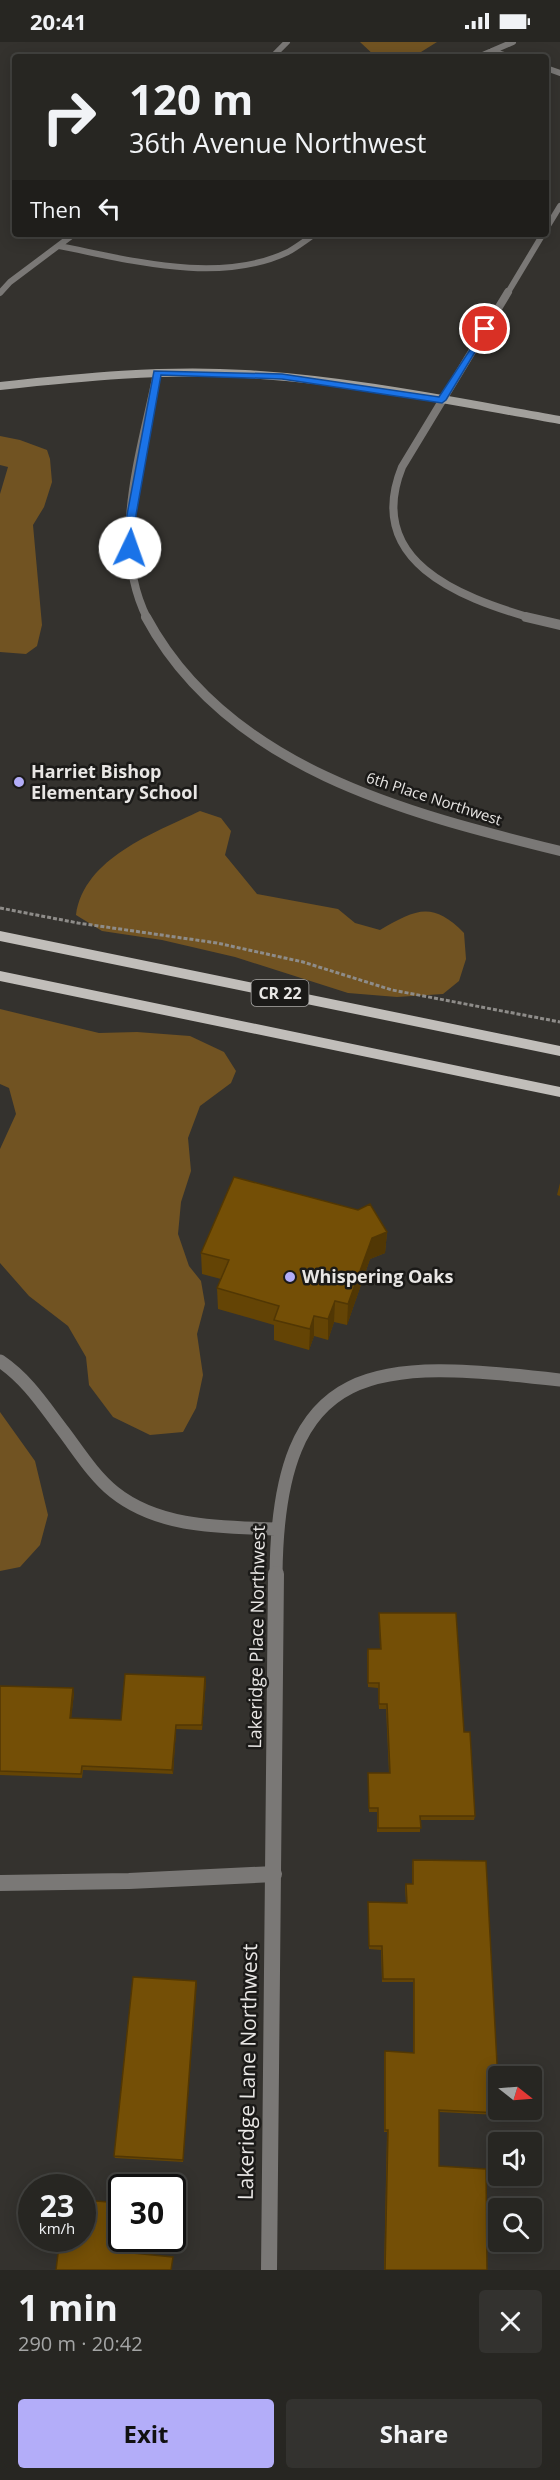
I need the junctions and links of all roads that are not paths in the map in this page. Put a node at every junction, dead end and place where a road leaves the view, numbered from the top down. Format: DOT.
graph roads {
  1 [pos="287,42"];
  2 [pos="513,42"];
  3 [pos="492,51"];
  4 [pos="275,54"];
  5 [pos="485,54"];
  6 [pos="501,54"];
  7 [pos="560,206"];
  8 [pos="549,224"];
  9 [pos="70,237"];
  10 [pos="310,237"];
  11 [pos="541,237"];
  12 [pos="58,246"];
  13 [pos="0,293"];
  14 [pos="157,373"];
  15 [pos="0,386"];
  16 [pos="442,400"];
  17 [pos="560,420"];
  18 [pos="560,625"];
  19 [pos="560,851"];
  20 [pos="0,936"];
  21 [pos="0,976"];
  22 [pos="560,1051"];
  23 [pos="560,1092"];
  24 [pos="0,1361"];
  25 [pos="560,1380"];
  26 [pos="276,1529"];
  27 [pos="274,1874"];
  28 [pos="0,1883"];
  29 [pos="269,2270"];
  1 -- 4 [label="street"];
  2 -- 3 [label="street"];
  3 -- 5 [label="street"];
  3 -- 6 [label="street"];
  7 -- 8 [label="street"];
  9 -- 12 [label="street"];
  10 -- 12 [label="street"];
  11 -- 16 [label="street"];
  12 -- 13 [label="street"];
  14 -- 15 [label="street"];
  14 -- 16 [label="street"];
  14 -- 19 [label="street, 6th Place Northwest"];
  16 -- 17 [label="street"];
  16 -- 18 [label="street"];
  20 -- 22 [label="main road, CR 22"];
  21 -- 23 [label="main road, CR 22"];
  24 -- 26 [label="street"];
  25 -- 26 [label="street, Lakeridge Place Northwest"];
  26 -- 27 [label="street, Lakeridge Place Northwest"];
  27 -- 28 [label="street"];
  27 -- 29 [label="street, Lakeridge Lane Northwest"];
}
